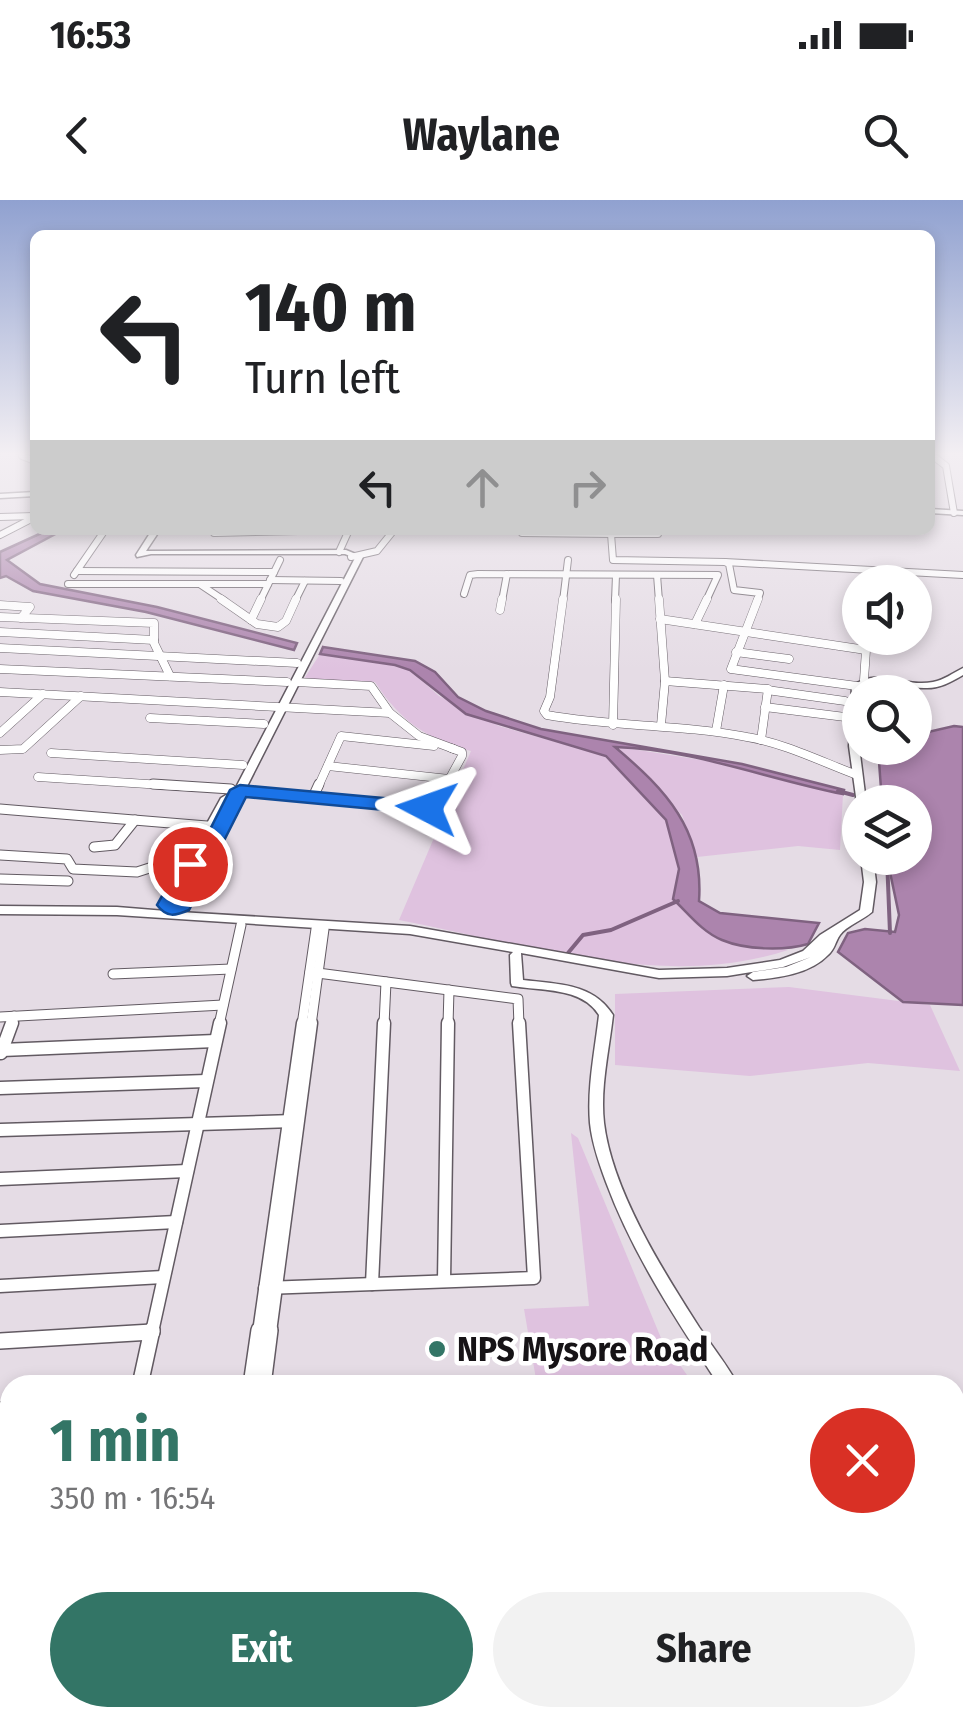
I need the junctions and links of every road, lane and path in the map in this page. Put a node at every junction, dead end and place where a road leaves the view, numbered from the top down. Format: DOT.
graph roads {
  1 [pos="102,535"];
  2 [pos="153,535"];
  3 [pos="163,535"];
  4 [pos="344,535"];
  5 [pos="390,535"];
  6 [pos="611,535"];
  7 [pos="152,552"];
  8 [pos="339,552"];
  9 [pos="140,555"];
  10 [pos="354,556"];
  11 [pos="280,560"];
  12 [pos="568,560"];
  13 [pos="725,562"];
  14 [pos="77,571"];
  15 [pos="507,574"];
  16 [pos="566,575"];
  17 [pos="616,575"];
  18 [pos="657,575"];
  19 [pos="963,575"];
  20 [pos="271,579"];
  21 [pos="305,581"];
  22 [pos="341,582"];
  23 [pos="200,584"];
  24 [pos="234,584"];
  25 [pos="464,594"];
  26 [pos="225,602"];
  27 [pos="0,605"];
  28 [pos="500,610"];
  29 [pos="0,617"];
  30 [pos="21,618"];
  31 [pos="660,619"];
  32 [pos="251,620"];
  33 [pos="695,624"];
  34 [pos="744,630"];
  35 [pos="0,632"];
  36 [pos="154,640"];
  37 [pos="311,645"];
  38 [pos="0,648"];
  39 [pos="736,652"];
  40 [pos="158,656"];
  41 [pos="789,659"];
  42 [pos="296,663"];
  43 [pos="0,668"];
  44 [pos="963,671"];
  45 [pos="862,675"];
  46 [pos="170,676"];
  47 [pos="665,681"];
  48 [pos="842,681"];
  49 [pos="291,682"];
  50 [pos="932,685"];
  51 [pos="724,686"];
  52 [pos="768,690"];
  53 [pos="2,694"];
  54 [pos="44,694"];
  55 [pos="81,696"];
  56 [pos="842,701"];
  57 [pos="279,706"];
  58 [pos="765,707"];
  59 [pos="390,713"];
  60 [pos="842,717"];
  61 [pos="150,718"];
  62 [pos="264,724"];
  63 [pos="612,725"];
  64 [pos="661,725"];
  65 [pos="716,732"];
  66 [pos="0,734"];
  67 [pos="761,740"];
  68 [pos="454,748"];
  69 [pos="0,750"];
  70 [pos="50,753"];
  71 [pos="243,764"];
  72 [pos="856,765"];
  73 [pos="328,766"];
  74 [pos="857,775"];
  75 [pos="38,776"];
  76 [pos="448,779"];
  77 [pos="858,785"];
  78 [pos="236,790"];
  79 [pos="313,798"];
  80 [pos="0,809"];
  81 [pos="135,820"];
  82 [pos="215,826"];
  83 [pos="110,846"];
  84 [pos="94,847"];
  85 [pos="0,855"];
  86 [pos="190,864"];
  87 [pos="100,870"];
  88 [pos="868,875"];
  89 [pos="0,879"];
  90 [pos="68,881"];
  91 [pos="0,911"];
  92 [pos="170,914"];
  93 [pos="241,925"];
  94 [pos="320,929"];
  95 [pos="834,934"];
  96 [pos="516,955"];
  97 [pos="231,969"];
  98 [pos="314,973"];
  99 [pos="113,974"];
  100 [pos="386,982"];
  101 [pos="449,990"];
  102 [pos="223,1006"];
  103 [pos="14,1016"];
  104 [pos="0,1017"];
  105 [pos="215,1041"];
  106 [pos="1,1052"];
  107 [pos="206,1082"];
  108 [pos="0,1088"];
  109 [pos="294,1121"];
  110 [pos="197,1123"];
  111 [pos="0,1130"];
  112 [pos="187,1171"];
  113 [pos="0,1180"];
  114 [pos="176,1222"];
  115 [pos="0,1231"];
  116 [pos="164,1277"];
  117 [pos="444,1281"];
  118 [pos="372,1284"];
  119 [pos="0,1286"];
  120 [pos="270,1288"];
  121 [pos="152,1332"];
  122 [pos="0,1341"];
  123 [pos="142,1375"];
  124 [pos="253,1375"];
  125 [pos="264,1375"];
  126 [pos="723,1375"];
  1 -- 14 [label="street"];
  2 -- 9 [label="street"];
  3 -- 7 [label="street"];
  4 -- 8 [label="street"];
  5 -- 10 [label="street"];
  6 -- 13 [label="street"];
  7 -- 8 [label="street"];
  7 -- 9 [label="street"];
  8 -- 10 [label="street"];
  9 -- 10 [label="street"];
  10 -- 22 [label="street"];
  10 -- 37 [label="street"];
  11 -- 20 [label="street"];
  12 -- 16 [label="street"];
  13 -- 19 [label="street"];
  13 -- 34 [label="street"];
  14 -- 20 [label="street"];
  14 -- 23 [label="street"];
  15 -- 16 [label="street"];
  15 -- 25 [label="street"];
  15 -- 28 [label="street"];
  16 -- 17 [label="street"];
  16 -- 63 [label="street"];
  17 -- 18 [label="street"];
  17 -- 63 [label="street"];
  18 -- 31 [label="street"];
  18 -- 33 [label="street"];
  20 -- 21 [label="street"];
  20 -- 24 [label="street"];
  20 -- 32 [label="street"];
  21 -- 22 [label="street"];
  21 -- 32 [label="street"];
  22 -- 37 [label="street"];
  23 -- 24 [label="street"];
  23 -- 26 [label="street"];
  24 -- 26 [label="street"];
  26 -- 32 [label="street"];
  27 -- 30 [label="street"];
  29 -- 30 [label="street"];
  30 -- 36 [label="street"];
  31 -- 33 [label="street"];
  31 -- 47 [label="street"];
  33 -- 34 [label="street"];
  34 -- 39 [label="street"];
  34 -- 45 [label="street"];
  35 -- 36 [label="street"];
  36 -- 40 [label="street"];
  37 -- 42 [label="street"];
  37 -- 49 [label="street"];
  38 -- 40 [label="street"];
  39 -- 41 [label="street"];
  39 -- 48 [label="street"];
  40 -- 42 [label="street"];
  40 -- 46 [label="street"];
  42 -- 49 [label="street"];
  43 -- 46 [label="street"];
  44 -- 50 [label="street"];
  46 -- 49 [label="street"];
  47 -- 51 [label="street"];
  47 -- 64 [label="street"];
  49 -- 57 [label="street"];
  49 -- 59 [label="street"];
  51 -- 52 [label="street"];
  51 -- 65 [label="street"];
  52 -- 56 [label="street"];
  52 -- 58 [label="street"];
  53 -- 54 [label="street"];
  54 -- 55 [label="street"];
  54 -- 66 [label="street"];
  55 -- 57 [label="street"];
  55 -- 69 [label="street"];
  57 -- 59 [label="street"];
  57 -- 62 [label="street"];
  57 -- 78 [label="street"];
  58 -- 60 [label="street"];
  58 -- 67 [label="street"];
  59 -- 68 [label="street"];
  61 -- 62 [label="street"];
  62 -- 71 [label="street"];
  63 -- 64 [label="street"];
  64 -- 65 [label="street"];
  65 -- 67 [label="street"];
  67 -- 74 [label="street"];
  68 -- 73 [label="street"];
  68 -- 76 [label="street"];
  70 -- 71 [label="street"];
  71 -- 78 [label="street"];
  72 -- 74 [label="street"];
  73 -- 76 [label="street"];
  73 -- 79 [label="street"];
  74 -- 77 [label="street"];
  75 -- 78 [label="street"];
  76 -- 79 [label="street"];
  78 -- 79 [label="street"];
  78 -- 82 [label="street"];
  80 -- 81 [label="street"];
  81 -- 82 [label="street"];
  81 -- 83 [label="street"];
  82 -- 86 [label="street"];
  82 -- 92 [label="street"];
  83 -- 84 [label="street"];
  83 -- 87 [label="street"];
  85 -- 87 [label="street"];
  86 -- 87 [label="street"];
  86 -- 92 [label="street"];
  88 -- 95 [label="street"];
  89 -- 90 [label="street"];
  91 -- 92 [label="street"];
  92 -- 93 [label="street"];
  92 -- 95 [label="street"];
  93 -- 94 [label="street"];
  93 -- 97 [label="street"];
  94 -- 96 [label="street"];
  94 -- 98 [label="street"];
  95 -- 96 [label="street"];
  96 -- 126 [label="street"];
  97 -- 99 [label="street"];
  97 -- 102 [label="street"];
  98 -- 100 [label="street"];
  98 -- 109 [label="street"];
  100 -- 101 [label="street"];
  100 -- 118 [label="street"];
  101 -- 117 [label="street"];
  101 -- 117 [label="street"];
  102 -- 103 [label="street"];
  102 -- 105 [label="street"];
  103 -- 104 [label="street"];
  103 -- 106 [label="street"];
  105 -- 106 [label="street"];
  105 -- 107 [label="street"];
  107 -- 108 [label="street"];
  107 -- 110 [label="street"];
  109 -- 110 [label="street"];
  109 -- 120 [label="street"];
  110 -- 111 [label="street"];
  110 -- 112 [label="street"];
  112 -- 113 [label="street"];
  112 -- 114 [label="street"];
  114 -- 115 [label="street"];
  114 -- 116 [label="street"];
  116 -- 119 [label="street"];
  116 -- 121 [label="street"];
  117 -- 118 [label="street"];
  118 -- 120 [label="street"];
  120 -- 124 [label="street"];
  120 -- 125 [label="street"];
  121 -- 122 [label="street"];
  121 -- 123 [label="street"];
}
